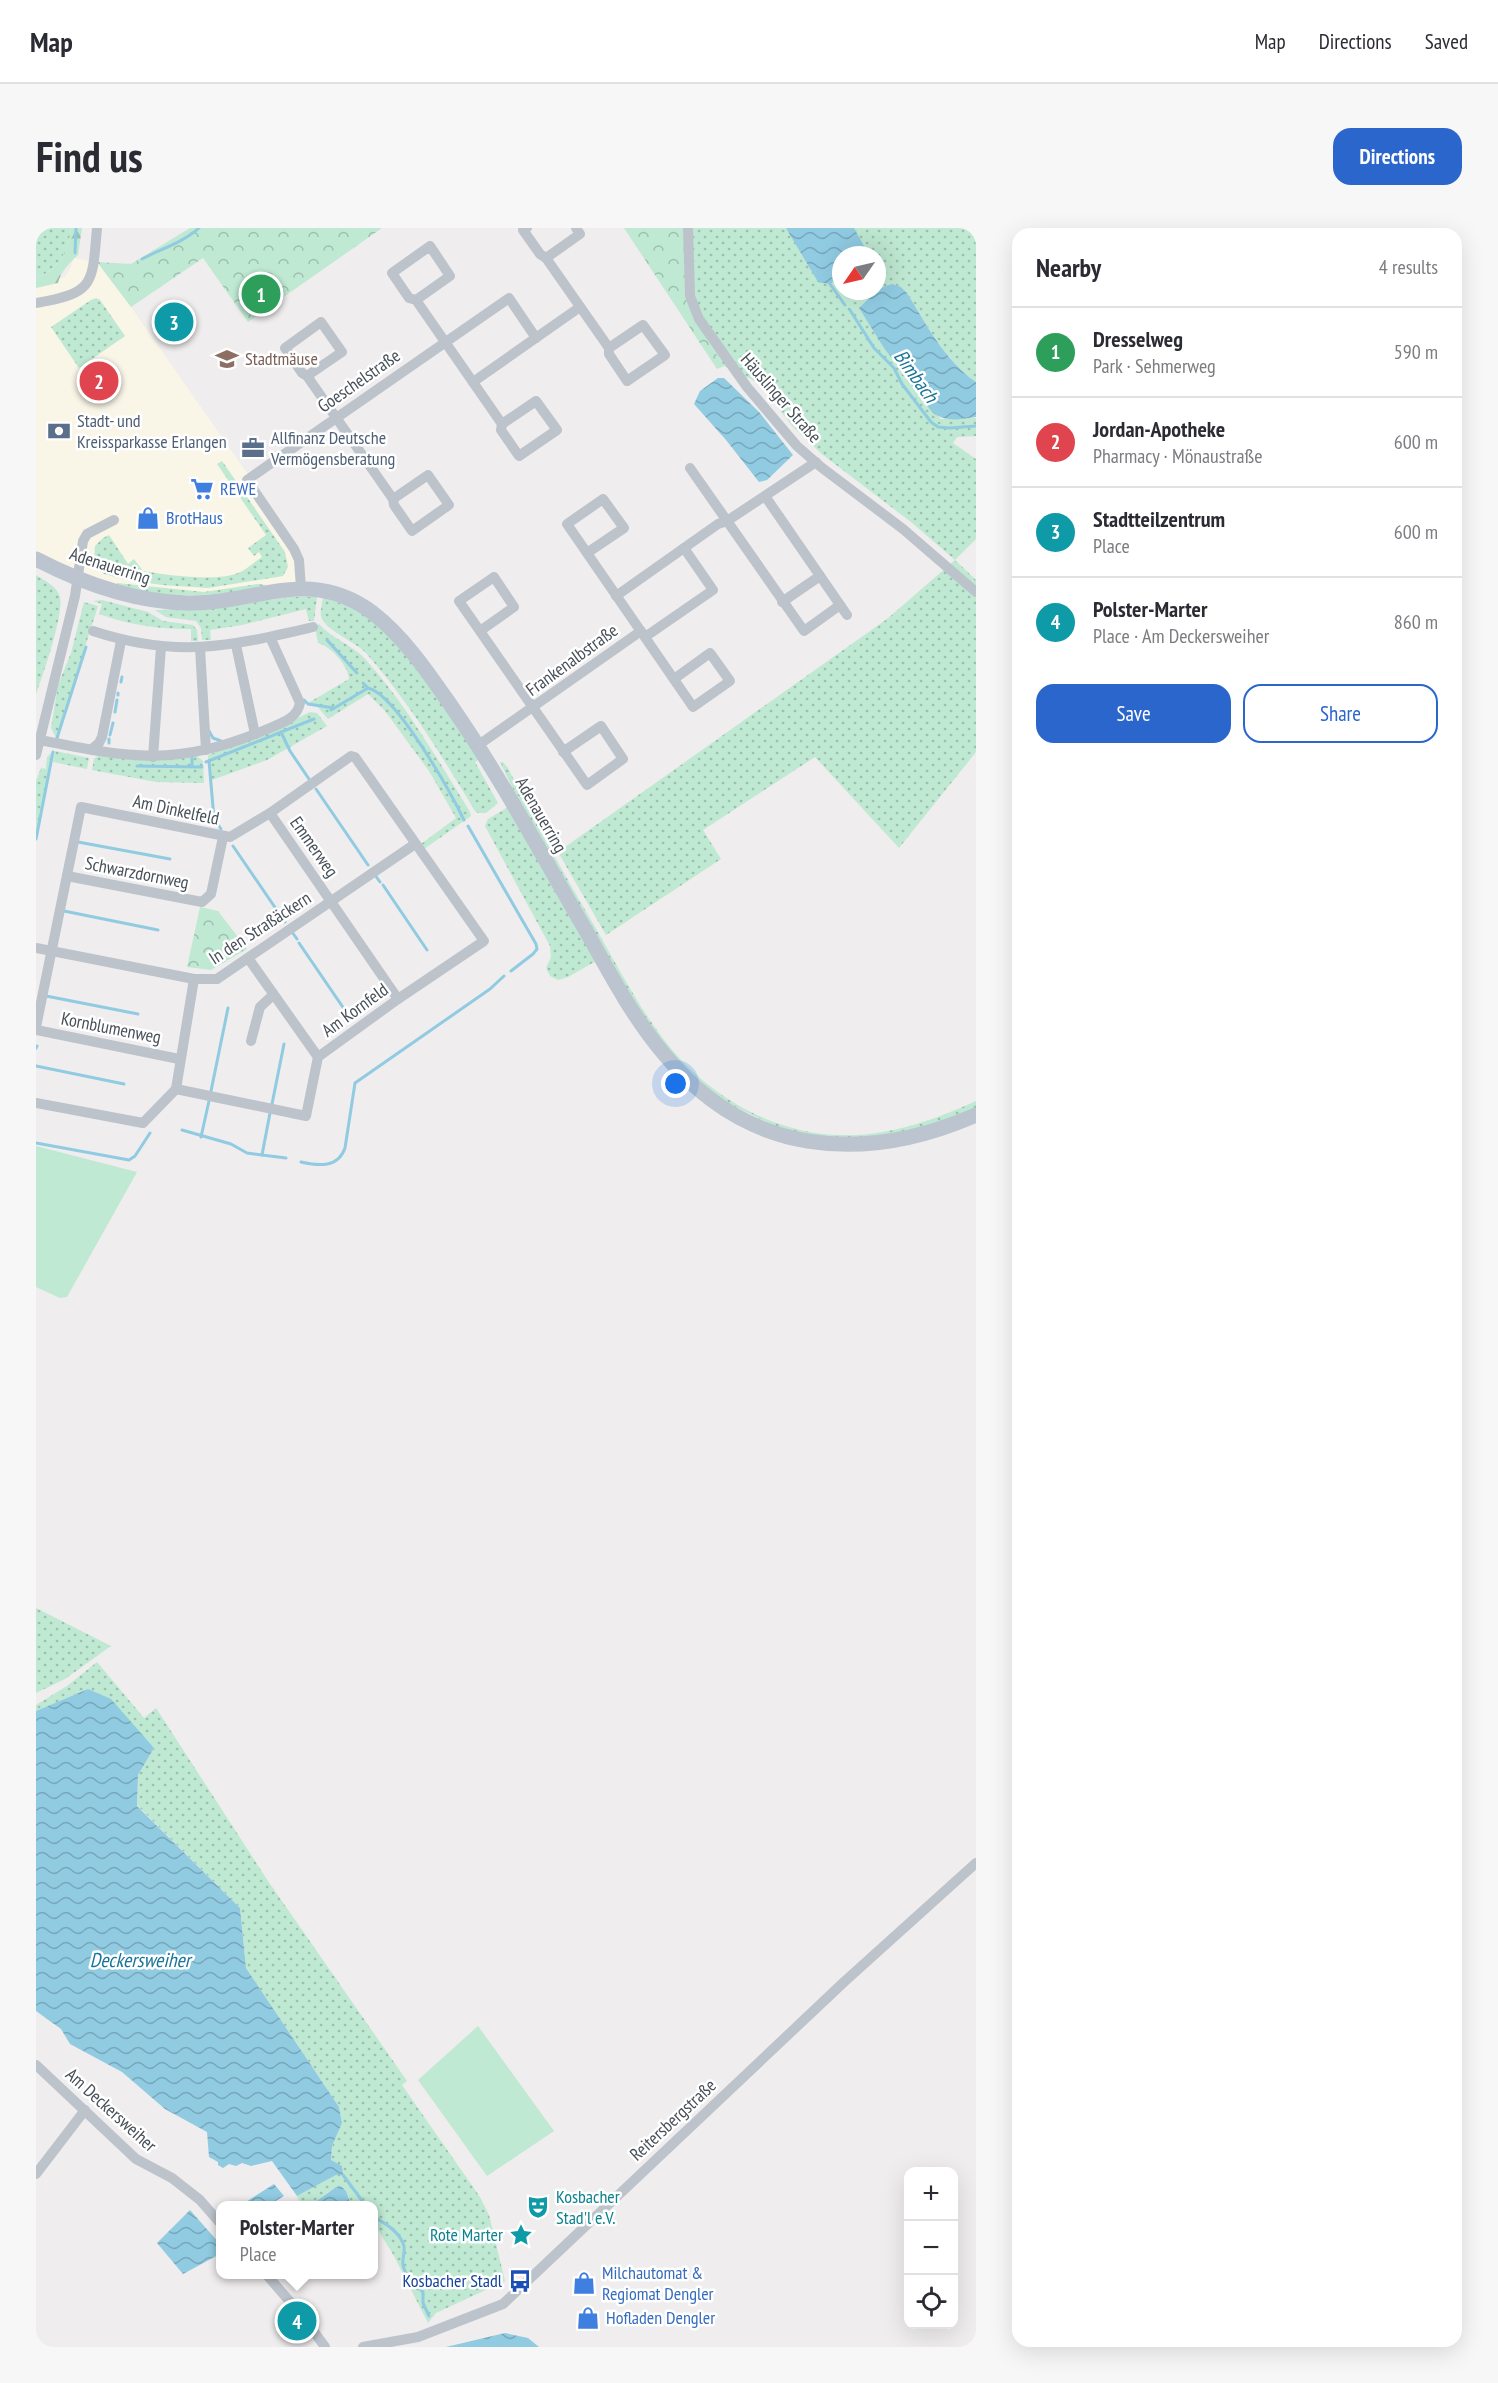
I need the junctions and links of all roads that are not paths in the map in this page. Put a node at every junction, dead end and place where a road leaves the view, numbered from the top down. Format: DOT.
graph roads {
  1 [pos="97,228"];
  2 [pos="527,228"];
  3 [pos="576,228"];
  4 [pos="688,228"];
  5 [pos="546,258"];
  6 [pos="416,300"];
  7 [pos="36,303"];
  8 [pos="580,307"];
  9 [pos="536,338"];
  10 [pos="445,342"];
  11 [pos="609,348"];
  12 [pos="307,376"];
  13 [pos="473,382"];
  14 [pos="336,417"];
  15 [pos="502,424"];
  16 [pos="816,462"];
  17 [pos="690,468"];
  18 [pos="765,496"];
  19 [pos="393,499"];
  20 [pos="114,520"];
  21 [pos="727,521"];
  22 [pos="684,548"];
  23 [pos="587,554"];
  24 [pos="36,559"];
  25 [pos="820,576"];
  26 [pos="78,579"];
  27 [pos="301,588"];
  28 [pos="976,592"];
  29 [pos="616,596"];
  30 [pos="782,602"];
  31 [pos="840,605"];
  32 [pos="847,615"];
  33 [pos="313,627"];
  34 [pos="93,631"];
  35 [pos="480,631"];
  36 [pos="643,634"];
  37 [pos="270,637"];
  38 [pos="121,641"];
  39 [pos="236,645"];
  40 [pos="161,647"];
  41 [pos="200,648"];
  42 [pos="674,678"];
  43 [pos="533,708"];
  44 [pos="255,734"];
  45 [pos="40,740"];
  46 [pos="477,746"];
  47 [pos="92,749"];
  48 [pos="206,750"];
  49 [pos="563,752"];
  50 [pos="36,755"];
  51 [pos="153,757"];
  52 [pos="270,813"];
  53 [pos="223,837"];
  54 [pos="415,844"];
  55 [pos="67,876"];
  56 [pos="332,901"];
  57 [pos="36,948"];
  58 [pos="50,951"];
  59 [pos="248,958"];
  60 [pos="194,979"];
  61 [pos="273,995"];
  62 [pos="398,999"];
  63 [pos="36,1029"];
  64 [pos="251,1041"];
  65 [pos="318,1057"];
  66 [pos="179,1059"];
  67 [pos="176,1089"];
  68 [pos="36,1102"];
  69 [pos="976,1115"];
  70 [pos="976,1863"];
  71 [pos="36,2065"];
  72 [pos="85,2110"];
  73 [pos="36,2174"];
  74 [pos="216,2218"];
  75 [pos="270,2279"];
  76 [pos="325,2347"];
  77 [pos="363,2347"];
  1 -- 7 [label="street"];
  2 -- 5 [label="street"];
  3 -- 5 [label="street"];
  4 -- 16 [label="street, Häuslinger Straße"];
  5 -- 8 [label="street"];
  6 -- 6 [label="street"];
  6 -- 10 [label="street"];
  8 -- 9 [label="street"];
  8 -- 11 [label="street"];
  9 -- 10 [label="street, Goeschelstraße"];
  9 -- 13 [label="street"];
  10 -- 13 [label="street"];
  10 -- 14 [label="street, Goeschelstraße"];
  11 -- 11 [label="street"];
  12 -- 12 [label="street"];
  12 -- 14 [label="street"];
  13 -- 15 [label="street"];
  14 -- 19 [label="street"];
  14 -- 27 [label="street, Goeschelstraße"];
  15 -- 15 [label="street"];
  16 -- 18 [label="street, Frankenalbstraße"];
  16 -- 28 [label="street, Häuslinger Straße"];
  17 -- 21 [label="street"];
  18 -- 21 [label="street, Frankenalbstraße"];
  18 -- 25 [label="street"];
  19 -- 19 [label="street"];
  20 -- 26 [label="street"];
  21 -- 22 [label="street, Frankenalbstraße"];
  21 -- 30 [label="street"];
  22 -- 29 [label="street, Frankenalbstraße"];
  22 -- 36 [label="street, Frankenalbstraße"];
  23 -- 23 [label="street"];
  23 -- 29 [label="street"];
  24 -- 26 [label="main road, Adenauerring"];
  25 -- 30 [label="street"];
  25 -- 31 [label="street"];
  26 -- 27 [label="main road, Adenauerring"];
  26 -- 45 [label="street"];
  27 -- 46 [label="main road, Adenauerring"];
  29 -- 36 [label="street, Frankenalbstraße"];
  30 -- 31 [label="street"];
  31 -- 32 [label="street"];
  33 -- 37 [label="street"];
  34 -- 38 [label="street"];
  35 -- 35 [label="street"];
  35 -- 43 [label="street"];
  36 -- 42 [label="street"];
  36 -- 43 [label="street, Frankenalbstraße"];
  37 -- 39 [label="street"];
  37 -- 44 [label="street"];
  38 -- 40 [label="street"];
  38 -- 47 [label="street"];
  39 -- 41 [label="street"];
  39 -- 44 [label="street"];
  40 -- 41 [label="street"];
  40 -- 51 [label="street"];
  41 -- 48 [label="street"];
  42 -- 42 [label="street"];
  43 -- 46 [label="street, Frankenalbstraße"];
  43 -- 49 [label="street"];
  44 -- 48 [label="street"];
  45 -- 47 [label="street"];
  45 -- 50 [label="street"];
  46 -- 69 [label="main road, Adenauerring"];
  47 -- 51 [label="street"];
  48 -- 51 [label="street"];
  49 -- 49 [label="street"];
  52 -- 53 [label="street, Am Dinkelfeld"];
  52 -- 54 [label="street, Am Dinkelfeld"];
  52 -- 56 [label="street, Emmerweg"];
  53 -- 55 [label="street, Schwarzdornweg"];
  53 -- 55 [label="street, Am Dinkelfeld"];
  54 -- 56 [label="street, In den Straßäckern"];
  54 -- 62 [label="street, Am Kornfeld"];
  55 -- 58 [label="street, Am Dinkelfeld"];
  56 -- 59 [label="street, In den Straßäckern"];
  56 -- 62 [label="street, Emmerweg"];
  57 -- 58 [label="street, In den Straßäckern"];
  58 -- 60 [label="street, In den Straßäckern"];
  58 -- 63 [label="street"];
  59 -- 60 [label="street, In den Straßäckern"];
  59 -- 61 [label="street"];
  60 -- 66 [label="street, Kornblumenweg"];
  61 -- 64 [label="street"];
  61 -- 65 [label="street"];
  62 -- 65 [label="street, Am Kornfeld"];
  63 -- 66 [label="street, Kornblumenweg"];
  65 -- 67 [label="street, Am Kornfeld"];
  66 -- 67 [label="street, Kornblumenweg"];
  67 -- 68 [label="street"];
  70 -- 77 [label="street, Reitersbergstraße"];
  71 -- 72 [label="street, Am Deckersweiher"];
  72 -- 73 [label="street"];
  72 -- 74 [label="street, Am Deckersweiher"];
  75 -- 76 [label="street"];
}
